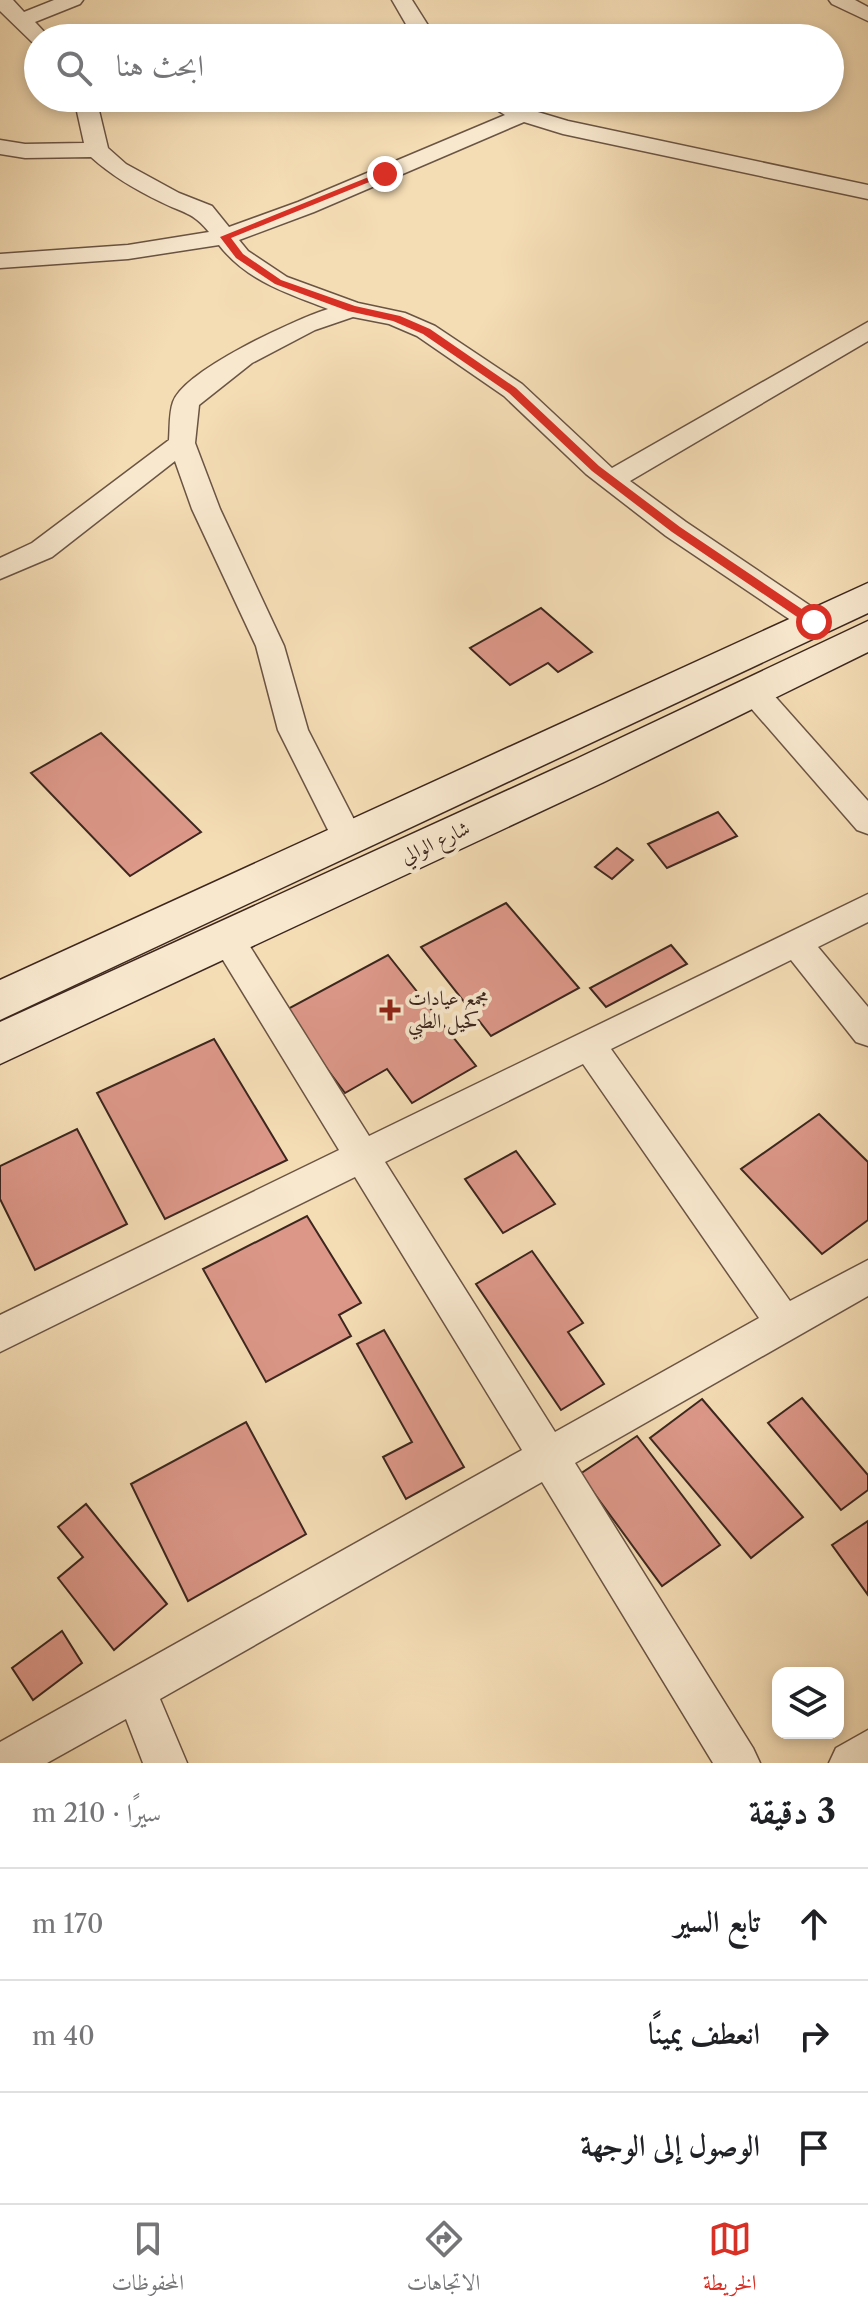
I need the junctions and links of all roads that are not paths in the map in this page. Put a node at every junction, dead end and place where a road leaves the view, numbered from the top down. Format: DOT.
graph roads {
  1 [pos="1,0"];
  2 [pos="73,0"];
  3 [pos="402,0"];
  4 [pos="839,0"];
  5 [pos="868,15"];
  6 [pos="21,20"];
  7 [pos="25,24"];
  8 [pos="417,24"];
  9 [pos="88,112"];
  10 [pos="517,112"];
  11 [pos="523,115"];
  12 [pos="0,147"];
  13 [pos="97,150"];
  14 [pos="868,192"];
  15 [pos="225,237"];
  16 [pos="0,261"];
  17 [pos="352,309"];
  18 [pos="868,330"];
  19 [pos="182,443"];
  20 [pos="611,480"];
  21 [pos="0,569"];
  22 [pos="868,597"];
  23 [pos="814,622"];
  24 [pos="868,635"];
  25 [pos="753,691"];
  26 [pos="868,822"];
  27 [pos="348,839"];
  28 [pos="868,907"];
  29 [pos="227,938"];
  30 [pos="796,943"];
  31 [pos="0,1001"];
  32 [pos="868,1032"];
  33 [pos="0,1044"];
  34 [pos="589,1045"];
  35 [pos="362,1156"];
  36 [pos="868,1277"];
  37 [pos="784,1323"];
  38 [pos="0,1334"];
  39 [pos="547,1455"];
  40 [pos="135,1689"];
  41 [pos="868,1752"];
  42 [pos="5,1763"];
  43 [pos="165,1763"];
  44 [pos="738,1763"];
  45 [pos="851,1763"];
  1 -- 6 [label="street"];
  2 -- 6 [label="street"];
  3 -- 8 [label="street"];
  4 -- 5 [label="street"];
  6 -- 7 [label="street"];
  9 -- 13 [label="street"];
  10 -- 11 [label="street"];
  11 -- 14 [label="street"];
  11 -- 15 [label="street"];
  12 -- 13 [label="street"];
  13 -- 15 [label="street"];
  15 -- 16 [label="street"];
  15 -- 17 [label="street"];
  17 -- 19 [label="street"];
  17 -- 20 [label="street"];
  18 -- 20 [label="street"];
  19 -- 21 [label="street"];
  19 -- 27 [label="street"];
  20 -- 23 [label="street"];
  22 -- 23 [label="street, شارع الوالي"];
  23 -- 27 [label="street, شارع الوالي"];
  24 -- 25 [label="street, شارع الوالي"];
  25 -- 26 [label="street"];
  25 -- 29 [label="street, شارع الوالي"];
  27 -- 31 [label="street, شارع الوالي"];
  28 -- 30 [label="street"];
  29 -- 33 [label="street, شارع الوالي"];
  29 -- 35 [label="street"];
  30 -- 32 [label="street"];
  30 -- 34 [label="street"];
  34 -- 35 [label="street"];
  34 -- 37 [label="street"];
  35 -- 38 [label="street"];
  35 -- 39 [label="street"];
  36 -- 37 [label="street"];
  37 -- 39 [label="street"];
  39 -- 40 [label="street"];
  39 -- 44 [label="street"];
  40 -- 42 [label="street"];
  40 -- 43 [label="street"];
  41 -- 45 [label="street"];
}
